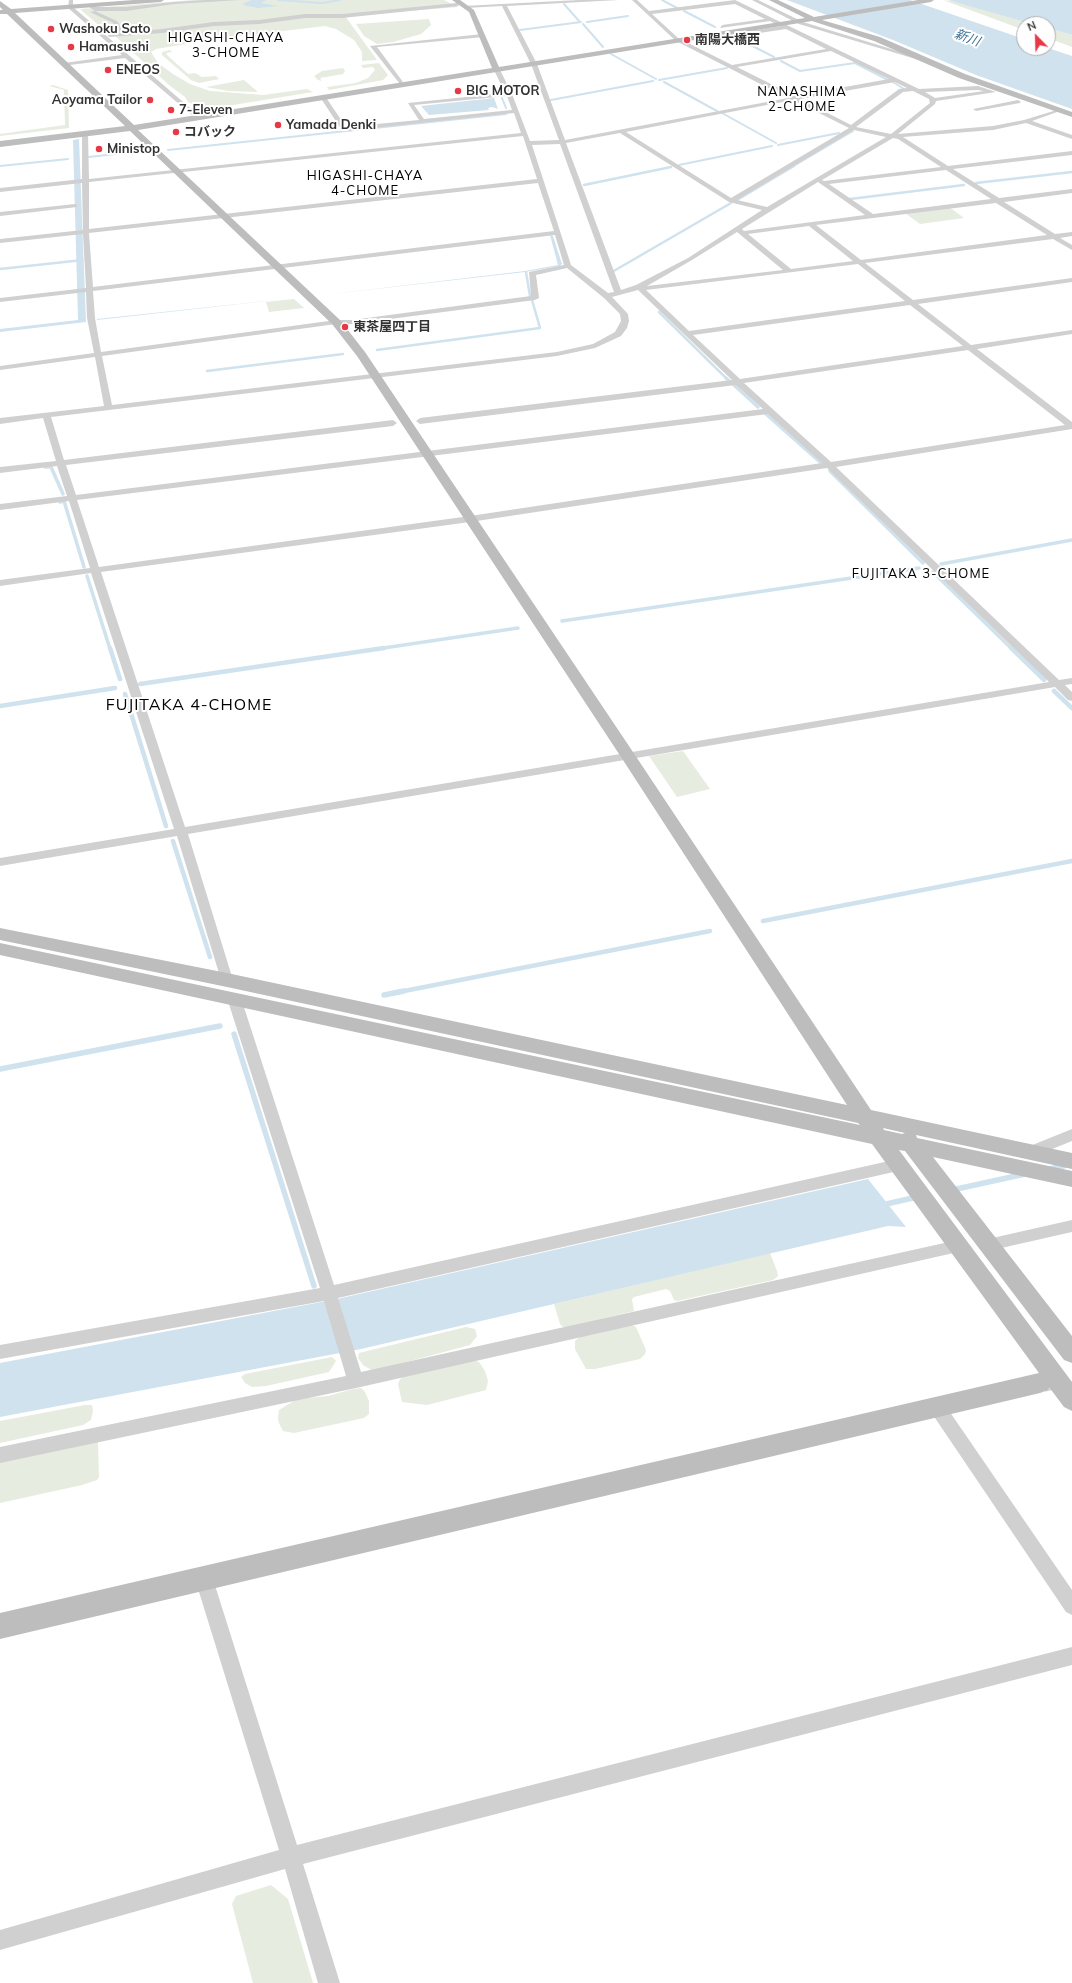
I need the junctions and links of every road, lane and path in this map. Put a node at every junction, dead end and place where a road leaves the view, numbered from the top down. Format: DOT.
graph roads {
  1 [pos="161,0"];
  2 [pos="238,0"];
  3 [pos="604,0"];
  4 [pos="617,0"];
  5 [pos="634,0"];
  6 [pos="754,0"];
  7 [pos="772,0"];
  8 [pos="915,0"];
  9 [pos="930,0"];
  10 [pos="432,1"];
  11 [pos="563,1"];
  12 [pos="733,1"];
  13 [pos="456,2"];
  14 [pos="0,3"];
  15 [pos="70,3"];
  16 [pos="470,4"];
  17 [pos="504,5"];
  18 [pos="446,6"];
  19 [pos="126,8"];
  20 [pos="0,12"];
  21 [pos="10,12"];
  22 [pos="648,13"];
  23 [pos="110,18"];
  24 [pos="811,18"];
  25 [pos="774,22"];
  26 [pos="787,27"];
  27 [pos="120,29"];
  28 [pos="131,32"];
  29 [pos="693,35"];
  30 [pos="482,36"];
  31 [pos="677,39"];
  32 [pos="707,39"];
  33 [pos="832,49"];
  34 [pos="126,56"];
  35 [pos="928,61"];
  36 [pos="533,62"];
  37 [pos="64,65"];
  38 [pos="731,67"];
  39 [pos="496,68"];
  40 [pos="896,80"];
  41 [pos="400,82"];
  42 [pos="916,90"];
  43 [pos="509,94"];
  44 [pos="323,97"];
  45 [pos="794,98"];
  46 [pos="932,100"];
  47 [pos="1018,102"];
  48 [pos="1058,110"];
  49 [pos="516,112"];
  50 [pos="195,114"];
  51 [pos="988,114"];
  52 [pos="1072,115"];
  53 [pos="999,119"];
  54 [pos="423,121"];
  55 [pos="1026,121"];
  56 [pos="1012,124"];
  57 [pos="130,127"];
  58 [pos="853,128"];
  59 [pos="621,131"];
  60 [pos="85,134"];
  61 [pos="525,134"];
  62 [pos="892,136"];
  63 [pos="1072,137"];
  64 [pos="0,140"];
  65 [pos="563,142"];
  66 [pos="528,143"];
  67 [pos="0,144"];
  68 [pos="1072,153"];
  69 [pos="1057,154"];
  70 [pos="1067,160"];
  71 [pos="947,168"];
  72 [pos="176,171"];
  73 [pos="84,181"];
  74 [pos="541,181"];
  75 [pos="820,181"];
  76 [pos="0,190"];
  77 [pos="1072,191"];
  78 [pos="995,200"];
  79 [pos="732,201"];
  80 [pos="75,206"];
  81 [pos="768,209"];
  82 [pos="0,214"];
  83 [pos="223,216"];
  84 [pos="871,216"];
  85 [pos="810,224"];
  86 [pos="740,230"];
  87 [pos="85,232"];
  88 [pos="557,233"];
  89 [pos="1072,234"];
  90 [pos="1054,236"];
  91 [pos="0,241"];
  92 [pos="1072,248"];
  93 [pos="860,262"];
  94 [pos="276,266"];
  95 [pos="568,266"];
  96 [pos="789,271"];
  97 [pos="1072,280"];
  98 [pos="639,287"];
  99 [pos="88,290"];
  100 [pos="618,293"];
  101 [pos="607,296"];
  102 [pos="0,300"];
  103 [pos="912,302"];
  104 [pos="336,322"];
  105 [pos="1072,332"];
  106 [pos="688,333"];
  107 [pos="970,347"];
  108 [pos="98,355"];
  109 [pos="0,368"];
  110 [pos="376,376"];
  111 [pos="738,382"];
  112 [pos="108,407"];
  113 [pos="769,411"];
  114 [pos="46,416"];
  115 [pos="0,421"];
  116 [pos="420,421"];
  117 [pos="393,423"];
  118 [pos="1072,426"];
  119 [pos="427,453"];
  120 [pos="61,463"];
  121 [pos="829,465"];
  122 [pos="0,470"];
  123 [pos="72,498"];
  124 [pos="0,506"];
  125 [pos="470,519"];
  126 [pos="95,571"];
  127 [pos="0,584"];
  128 [pos="1072,681"];
  129 [pos="1057,684"];
  130 [pos="1072,698"];
  131 [pos="628,755"];
  132 [pos="181,831"];
  133 [pos="0,862"];
  134 [pos="0,934"];
  135 [pos="0,949"];
  136 [pos="227,980"];
  137 [pos="234,998"];
  138 [pos="865,1117"];
  139 [pos="896,1123"];
  140 [pos="1072,1135"];
  141 [pos="878,1137"];
  142 [pos="915,1150"];
  143 [pos="1030,1152"];
  144 [pos="1072,1161"];
  145 [pos="898,1165"];
  146 [pos="1072,1179"];
  147 [pos="1072,1226"];
  148 [pos="988,1245"];
  149 [pos="958,1246"];
  150 [pos="329,1293"];
  151 [pos="0,1352"];
  152 [pos="1072,1353"];
  153 [pos="356,1381"];
  154 [pos="1040,1383"];
  155 [pos="1072,1400"];
  156 [pos="937,1407"];
  157 [pos="0,1455"];
  158 [pos="204,1579"];
  159 [pos="1072,1606"];
  160 [pos="0,1626"];
  161 [pos="1072,1656"];
  162 [pos="291,1856"];
  163 [pos="0,1940"];
  164 [pos="329,1983"];
  1 -- 15 [label="street"];
  2 -- 19 [label="street"];
  3 -- 4 [label="street"];
  3 -- 11 [label="street"];
  5 -- 22 [label="street"];
  6 -- 35 [label="street"];
  7 -- 24 [label="street"];
  8 -- 24 [label="street"];
  9 -- 24 [label="street"];
  10 -- 18 [label="street"];
  11 -- 17 [label="street"];
  12 -- 22 [label="street"];
  12 -- 25 [label="street"];
  13 -- 16 [label="street"];
  13 -- 18 [label="street"];
  14 -- 21 [label="street"];
  15 -- 21 [label="street"];
  15 -- 34 [label="street"];
  16 -- 17 [label="street"];
  16 -- 30 [label="street"];
  17 -- 36 [label="street"];
  18 -- 28 [label="street"];
  19 -- 23 [label="street"];
  19 -- 23 [label="street"];
  20 -- 21 [label="street"];
  21 -- 37 [label="street"];
  22 -- 31 [label="street"];
  23 -- 27 [label="street"];
  24 -- 25 [label="street"];
  24 -- 35 [label="street"];
  25 -- 26 [label="street"];
  25 -- 29 [label="street"];
  26 -- 32 [label="street"];
  26 -- 33 [label="street"];
  27 -- 28 [label="street"];
  27 -- 28 [label="street"];
  29 -- 31 [label="street"];
  29 -- 32 [label="street"];
  30 -- 39 [label="street"];
  30 -- 41 [label="street"];
  31 -- 32 [label="street"];
  31 -- 36 [label="street"];
  31 -- 38 [label="street"];
  33 -- 38 [label="street"];
  33 -- 40 [label="street"];
  34 -- 37 [label="street"];
  34 -- 50 [label="street"];
  35 -- 48 [label="street"];
  36 -- 39 [label="street"];
  36 -- 65 [label="street"];
  37 -- 57 [label="street"];
  38 -- 45 [label="street"];
  39 -- 41 [label="street"];
  39 -- 43 [label="street"];
  39 -- 44 [label="street"];
  40 -- 42 [label="street"];
  40 -- 45 [label="street"];
  41 -- 50 [label="street"];
  42 -- 46 [label="street"];
  42 -- 46 [label="street"];
  42 -- 58 [label="street"];
  43 -- 49 [label="street"];
  43 -- 54 [label="street"];
  44 -- 54 [label="street"];
  44 -- 57 [label="street"];
  45 -- 58 [label="street"];
  45 -- 59 [label="street"];
  46 -- 62 [label="street"];
  47 -- 51 [label="street"];
  48 -- 52 [label="street"];
  48 -- 55 [label="street"];
  49 -- 54 [label="street"];
  49 -- 61 [label="street"];
  50 -- 57 [label="street"];
  53 -- 56 [label="street"];
  55 -- 56 [label="street"];
  55 -- 63 [label="street"];
  56 -- 62 [label="street"];
  57 -- 60 [label="street"];
  57 -- 64 [label="street"];
  57 -- 72 [label="street"];
  58 -- 62 [label="street"];
  58 -- 79 [label="street"];
  59 -- 65 [label="street"];
  59 -- 79 [label="street"];
  60 -- 67 [label="street"];
  60 -- 73 [label="street"];
  61 -- 66 [label="street"];
  61 -- 72 [label="street"];
  62 -- 71 [label="street"];
  62 -- 75 [label="street"];
  65 -- 66 [label="street"];
  65 -- 100 [label="street"];
  66 -- 74 [label="street"];
  68 -- 69 [label="street"];
  69 -- 70 [label="street"];
  69 -- 71 [label="street"];
  71 -- 75 [label="street"];
  71 -- 78 [label="street"];
  72 -- 73 [label="street"];
  72 -- 83 [label="street"];
  73 -- 76 [label="street"];
  73 -- 87 [label="street"];
  74 -- 83 [label="street"];
  74 -- 88 [label="street"];
  75 -- 81 [label="street"];
  75 -- 84 [label="street"];
  77 -- 78 [label="street"];
  78 -- 84 [label="street"];
  78 -- 90 [label="street"];
  79 -- 81 [label="street"];
  80 -- 82 [label="street"];
  81 -- 86 [label="street"];
  83 -- 87 [label="street"];
  83 -- 94 [label="street"];
  84 -- 85 [label="street"];
  85 -- 86 [label="street"];
  85 -- 93 [label="street"];
  86 -- 96 [label="street"];
  86 -- 98 [label="street"];
  87 -- 91 [label="street"];
  87 -- 99 [label="street"];
  88 -- 94 [label="street"];
  88 -- 95 [label="street"];
  89 -- 90 [label="street"];
  90 -- 92 [label="street"];
  90 -- 93 [label="street"];
  93 -- 96 [label="street"];
  93 -- 103 [label="street"];
  94 -- 99 [label="street"];
  94 -- 104 [label="street"];
  95 -- 101 [label="street"];
  95 -- 104 [label="street"];
  96 -- 98 [label="street"];
  97 -- 103 [label="street"];
  98 -- 100 [label="street"];
  98 -- 106 [label="street"];
  99 -- 102 [label="street"];
  99 -- 108 [label="street"];
  100 -- 101 [label="street"];
  101 -- 110 [label="street"];
  103 -- 106 [label="street"];
  103 -- 107 [label="street"];
  104 -- 108 [label="street"];
  104 -- 110 [label="street"];
  105 -- 107 [label="street"];
  106 -- 111 [label="street"];
  107 -- 111 [label="street"];
  107 -- 118 [label="street"];
  108 -- 109 [label="street"];
  108 -- 112 [label="street"];
  110 -- 112 [label="street"];
  110 -- 119 [label="street"];
  111 -- 113 [label="street"];
  111 -- 116 [label="street"];
  112 -- 114 [label="street"];
  113 -- 119 [label="street"];
  113 -- 121 [label="street"];
  114 -- 115 [label="street"];
  114 -- 120 [label="street"];
  117 -- 120 [label="street"];
  118 -- 121 [label="street"];
  119 -- 123 [label="street"];
  119 -- 125 [label="street"];
  120 -- 122 [label="street"];
  120 -- 123 [label="street"];
  121 -- 125 [label="street"];
  121 -- 129 [label="street"];
  123 -- 124 [label="street"];
  123 -- 126 [label="street"];
  125 -- 126 [label="street"];
  125 -- 131 [label="street"];
  126 -- 127 [label="street"];
  126 -- 132 [label="street"];
  128 -- 129 [label="street"];
  129 -- 130 [label="street"];
  129 -- 131 [label="street"];
  131 -- 132 [label="street"];
  131 -- 138 [label="street"];
  132 -- 133 [label="street"];
  132 -- 136 [label="street"];
  134 -- 136 [label="street"];
  135 -- 137 [label="street"];
  136 -- 138 [label="street"];
  137 -- 141 [label="street"];
  137 -- 150 [label="street"];
  138 -- 139 [label="street"];
  138 -- 141 [label="street"];
  139 -- 142 [label="street"];
  139 -- 143 [label="street"];
  140 -- 143 [label="street"];
  141 -- 142 [label="street"];
  141 -- 145 [label="street"];
  142 -- 146 [label="street"];
  142 -- 148 [label="street"];
  143 -- 144 [label="street"];
  145 -- 149 [label="street"];
  145 -- 150 [label="street"];
  147 -- 148 [label="street"];
  148 -- 152 [label="street"];
  149 -- 153 [label="street"];
  149 -- 155 [label="street"];
  150 -- 151 [label="street"];
  150 -- 153 [label="street"];
  153 -- 157 [label="street"];
  154 -- 156 [label="street"];
  156 -- 158 [label="street"];
  156 -- 159 [label="street"];
  158 -- 160 [label="street"];
  158 -- 162 [label="street"];
  161 -- 162 [label="street"];
  162 -- 163 [label="street"];
  162 -- 164 [label="street"];
}
